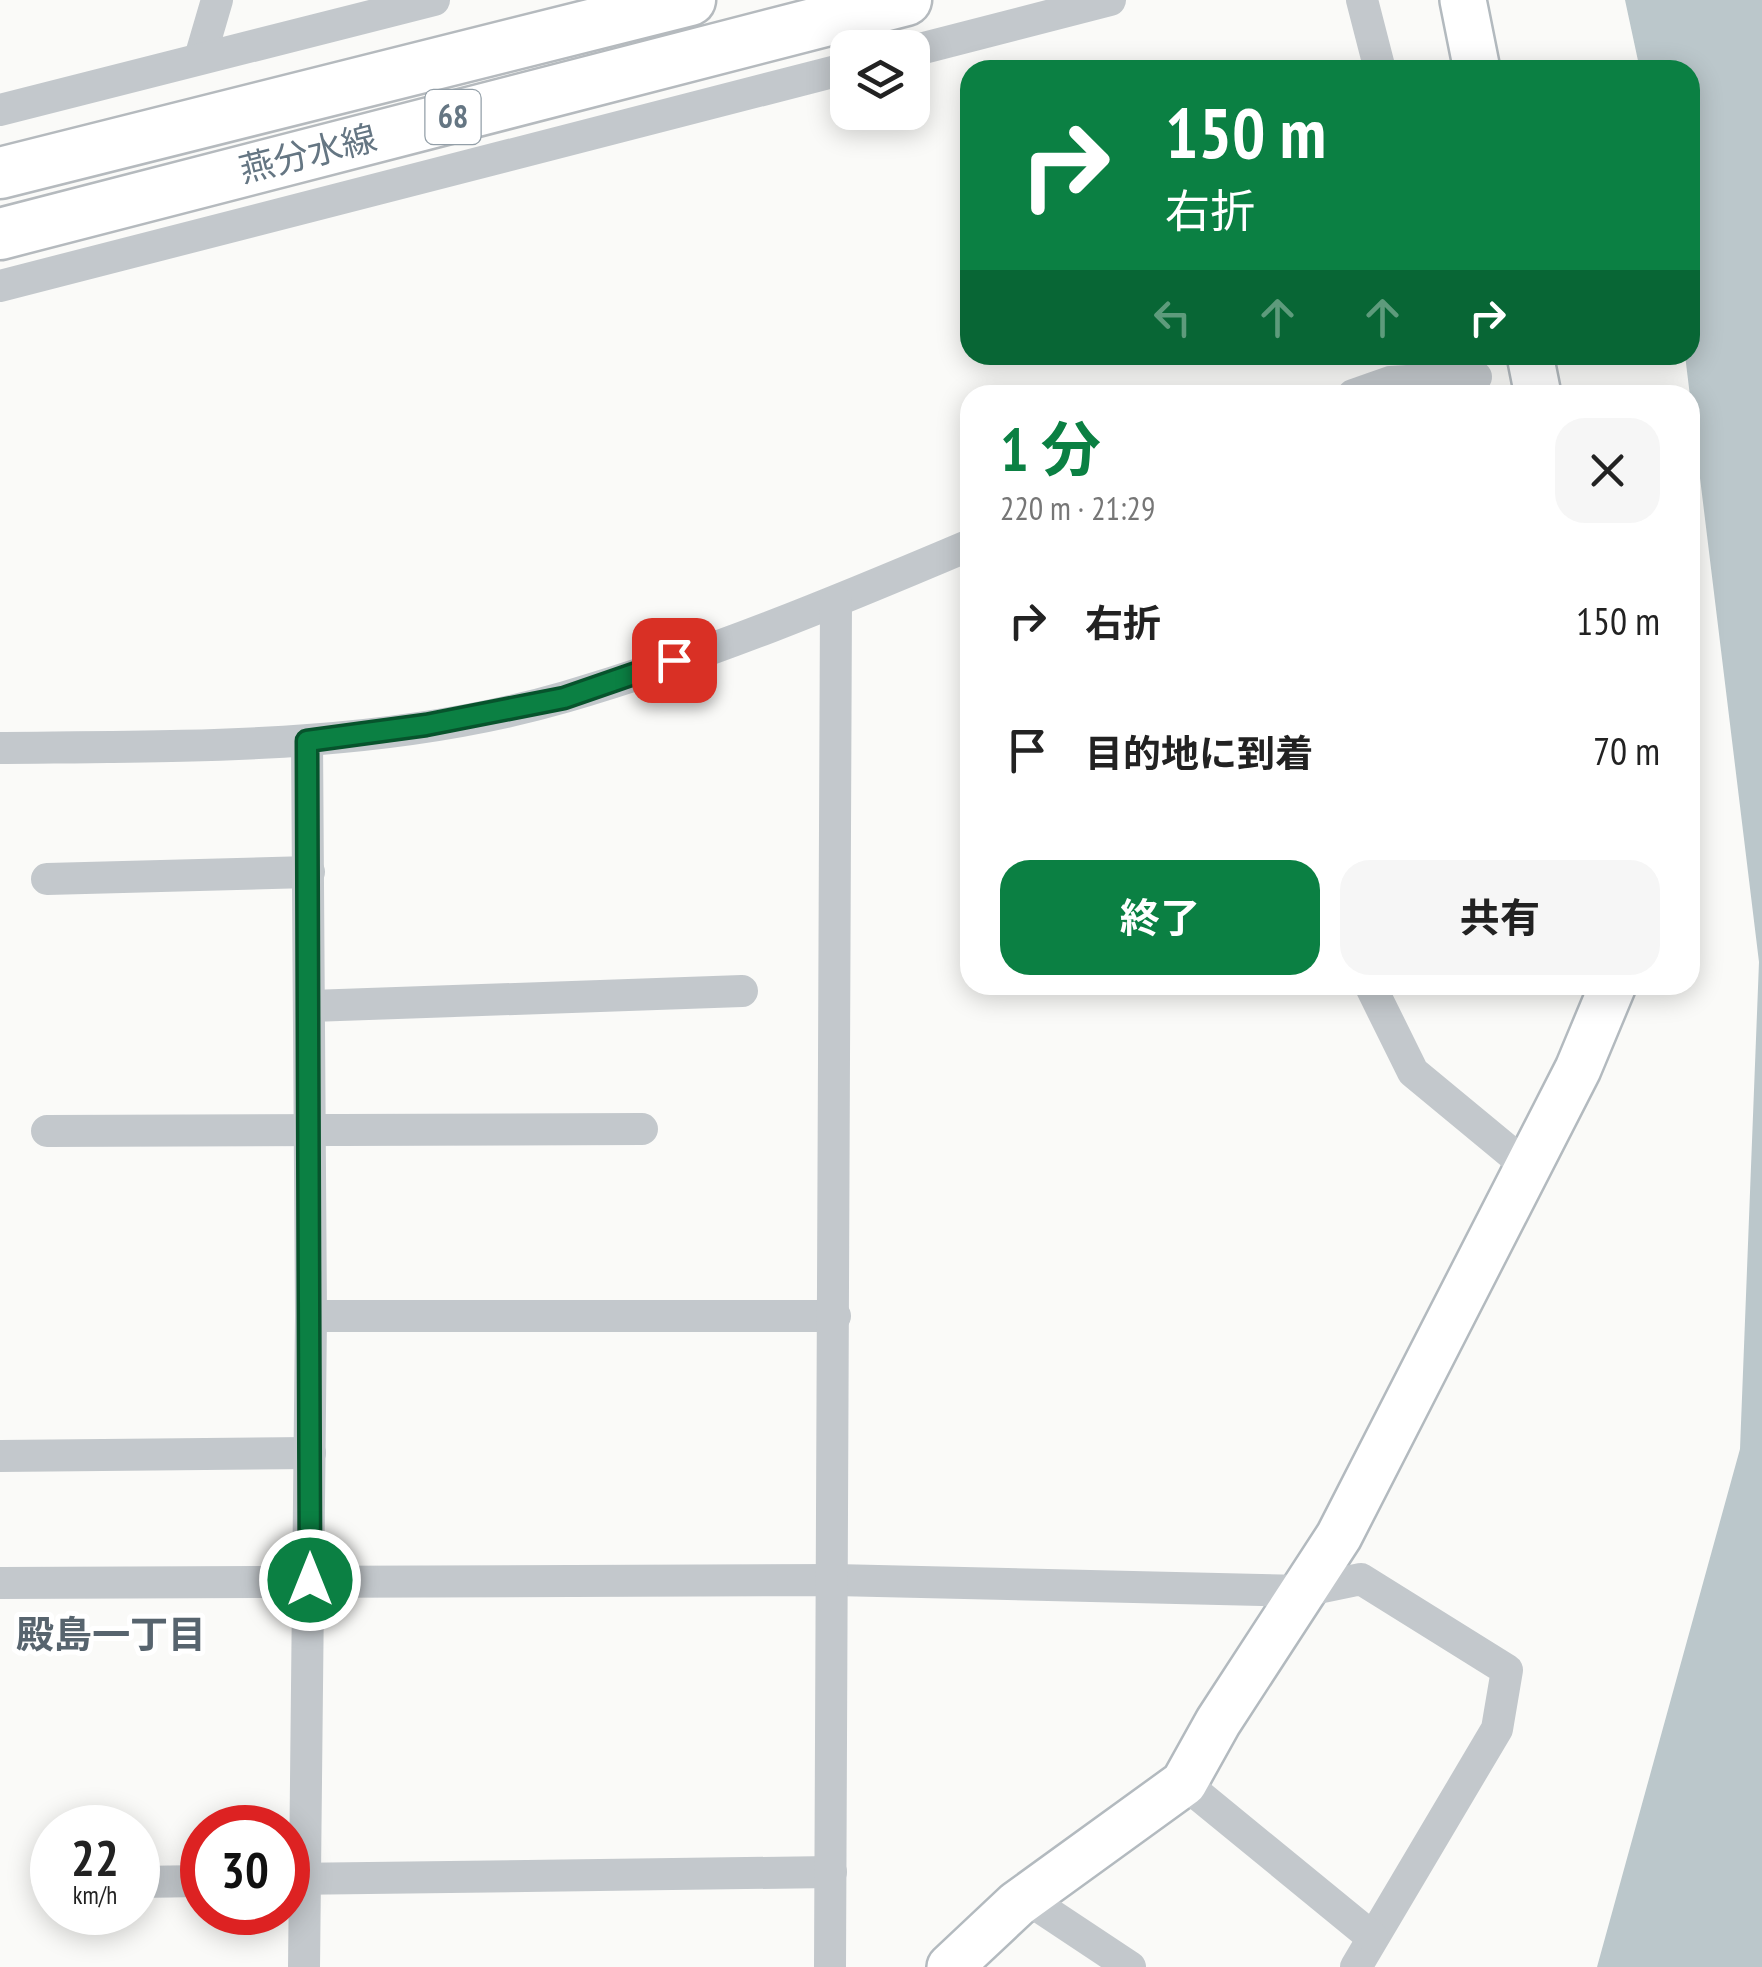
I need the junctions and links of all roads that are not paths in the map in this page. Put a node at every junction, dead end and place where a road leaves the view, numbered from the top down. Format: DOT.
graph roads {
  1 [pos="217,0"];
  2 [pos="434,0"];
  3 [pos="690,0"];
  4 [pos="906,0"];
  5 [pos="1110,0"];
  6 [pos="1362,0"];
  7 [pos="1464,0"];
  8 [pos="930,46"];
  9 [pos="200,58"];
  10 [pos="1377,60"];
  11 [pos="1475,60"];
  12 [pos="830,73"];
  13 [pos="0,110"];
  14 [pos="0,173"];
  15 [pos="0,234"];
  16 [pos="0,286"];
  17 [pos="1388,369"];
  18 [pos="1477,376"];
  19 [pos="1366,385"];
  20 [pos="960,548"];
  21 [pos="836,602"];
  22 [pos="307,741"];
  23 [pos="0,748"];
  24 [pos="309,872"];
  25 [pos="47,880"];
  26 [pos="742,991"];
  27 [pos="1375,995"];
  28 [pos="1609,995"];
  29 [pos="311,1006"];
  30 [pos="642,1129"];
  31 [pos="310,1130"];
  32 [pos="46,1131"];
  33 [pos="1529,1168"];
  34 [pos="311,1316"];
  35 [pos="835,1316"];
  36 [pos="310,1454"];
  37 [pos="0,1456"];
  38 [pos="310,1580"];
  39 [pos="835,1580"];
  40 [pos="0,1583"];
  41 [pos="1303,1591"];
  42 [pos="1184,1783"];
  43 [pos="300,1805"];
  44 [pos="831,1872"];
  45 [pos="310,1879"];
  46 [pos="1026,1898"];
  47 [pos="301,1935"];
  48 [pos="1372,1937"];
  49 [pos="304,1967"];
  50 [pos="830,1967"];
  51 [pos="950,1967"];
  52 [pos="1130,1967"];
  53 [pos="1356,1967"];
  1 -- 9 [label="street"];
  2 -- 9 [label="street"];
  3 -- 14 [label="main road, 燕分水線 / 68"];
  4 -- 15 [label="main road, 燕分水線 / 68"];
  5 -- 8 [label="street"];
  6 -- 10 [label="street"];
  7 -- 11 [label="street"];
  9 -- 13 [label="street"];
  12 -- 16 [label="street"];
  17 -- 18 [label="street"];
  17 -- 19 [label="street"];
  20 -- 21 [label="street"];
  21 -- 22 [label="street"];
  21 -- 35 [label="street"];
  22 -- 23 [label="street"];
  22 -- 24 [label="street"];
  24 -- 25 [label="street"];
  24 -- 29 [label="street"];
  26 -- 29 [label="street"];
  27 -- 33 [label="street"];
  28 -- 33 [label="street"];
  29 -- 31 [label="street"];
  30 -- 31 [label="street"];
  31 -- 32 [label="street"];
  31 -- 34 [label="street"];
  33 -- 41 [label="street"];
  34 -- 35 [label="street"];
  34 -- 36 [label="street"];
  35 -- 39 [label="street"];
  36 -- 37 [label="street"];
  36 -- 38 [label="street"];
  38 -- 39 [label="street"];
  38 -- 40 [label="street"];
  38 -- 43 [label="street"];
  39 -- 41 [label="street"];
  39 -- 44 [label="street"];
  41 -- 42 [label="street"];
  41 -- 48 [label="street"];
  42 -- 46 [label="street"];
  42 -- 48 [label="street"];
  44 -- 45 [label="street"];
  44 -- 50 [label="street"];
  46 -- 51 [label="street"];
  46 -- 52 [label="street"];
  47 -- 49 [label="street"];
  48 -- 53 [label="street"];
}
